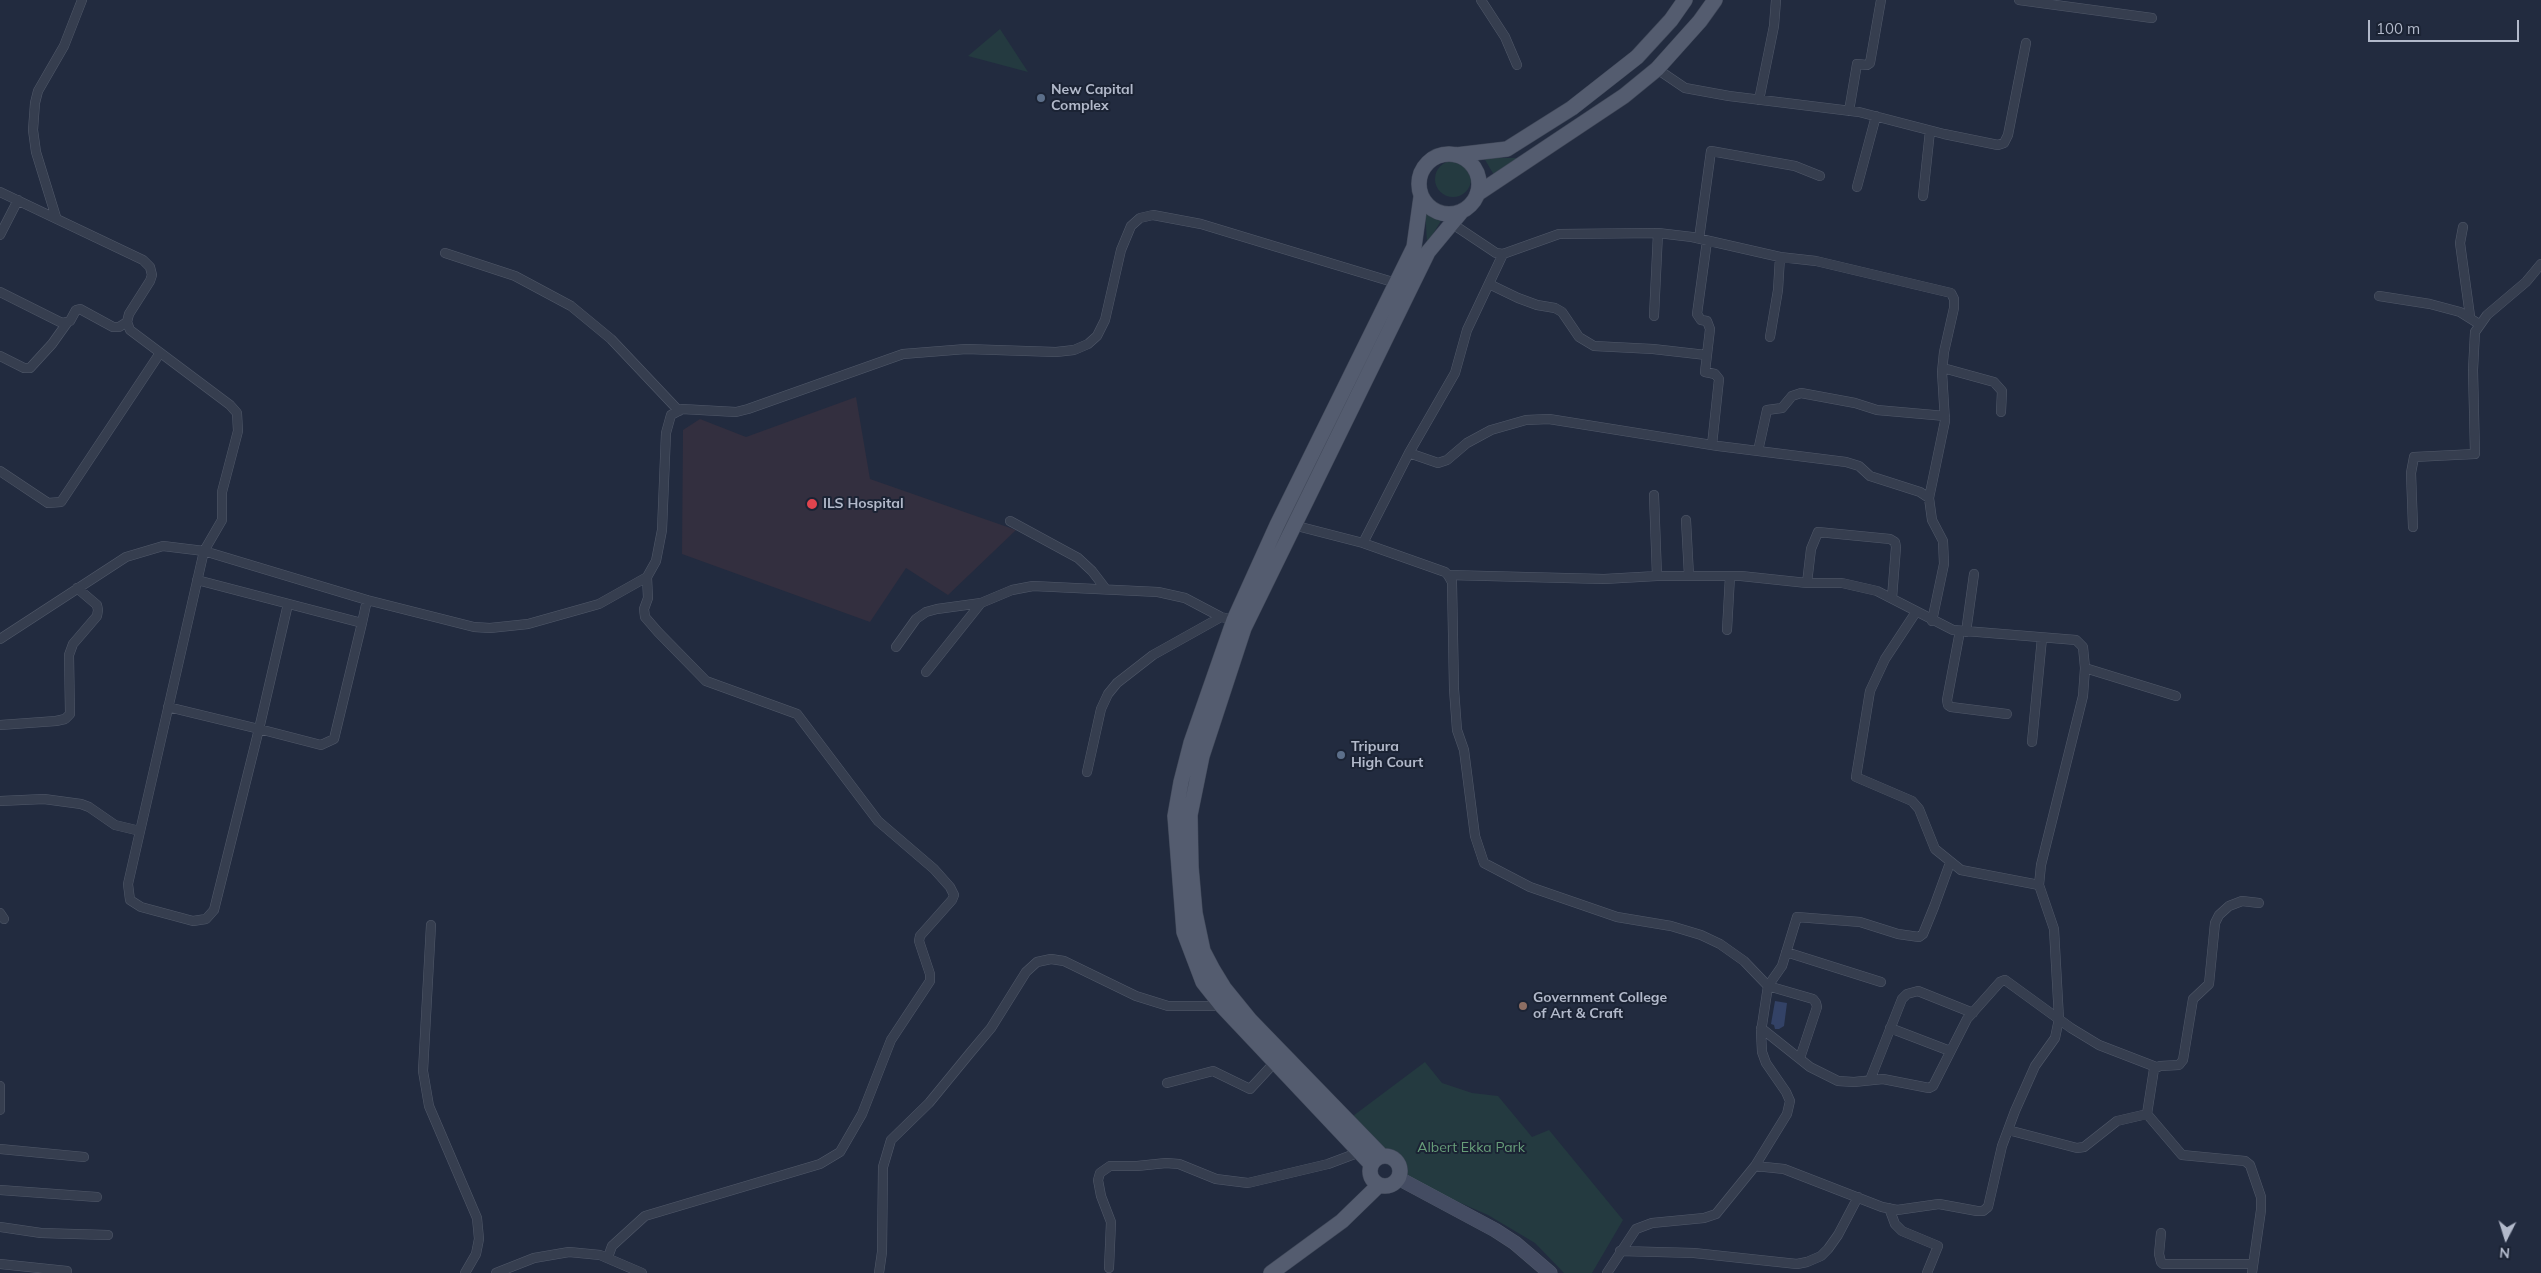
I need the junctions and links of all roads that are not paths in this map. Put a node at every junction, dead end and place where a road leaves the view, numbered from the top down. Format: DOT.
graph roads {
  1 [pos="82,0"];
  2 [pos="1480,0"];
  3 [pos="1685,0"];
  4 [pos="1715,0"];
  5 [pos="1776,0"];
  6 [pos="1881,0"];
  7 [pos="2019,0"];
  8 [pos="2152,18"];
  9 [pos="2026,43"];
  10 [pos="1517,64"];
  11 [pos="1658,69"];
  12 [pos="1759,100"];
  13 [pos="1849,111"];
  14 [pos="1876,116"];
  15 [pos="1930,130"];
  16 [pos="1456,155"];
  17 [pos="1820,176"];
  18 [pos="1857,188"];
  19 [pos="0,192"];
  20 [pos="1477,194"];
  21 [pos="1923,196"];
  22 [pos="1421,197"];
  23 [pos="18,200"];
  24 [pos="1462,211"];
  25 [pos="56,217"];
  26 [pos="1451,223"];
  27 [pos="2463,227"];
  28 [pos="1658,233"];
  29 [pos="0,235"];
  30 [pos="1703,240"];
  31 [pos="445,253"];
  32 [pos="1503,254"];
  33 [pos="1780,256"];
  34 [pos="2541,264"];
  35 [pos="1396,283"];
  36 [pos="1489,284"];
  37 [pos="0,292"];
  38 [pos="2379,296"];
  39 [pos="1654,316"];
  40 [pos="2470,316"];
  41 [pos="127,322"];
  42 [pos="67,323"];
  43 [pos="2480,324"];
  44 [pos="1770,337"];
  45 [pos="160,352"];
  46 [pos="1706,355"];
  47 [pos="0,356"];
  48 [pos="1942,368"];
  49 [pos="679,411"];
  50 [pos="2001,412"];
  51 [pos="1945,416"];
  52 [pos="1712,445"];
  53 [pos="1758,451"];
  54 [pos="1409,453"];
  55 [pos="0,471"];
  56 [pos="1654,495"];
  57 [pos="1929,498"];
  58 [pos="1686,520"];
  59 [pos="1010,521"];
  60 [pos="1293,525"];
  61 [pos="2413,527"];
  62 [pos="1363,543"];
  63 [pos="204,551"];
  64 [pos="1974,574"];
  65 [pos="1448,575"];
  66 [pos="1657,576"];
  67 [pos="1688,576"];
  68 [pos="1730,576"];
  69 [pos="647,577"];
  70 [pos="198,580"];
  71 [pos="1807,583"];
  72 [pos="77,588"];
  73 [pos="1104,588"];
  74 [pos="1892,598"];
  75 [pos="367,600"];
  76 [pos="981,603"];
  77 [pos="288,604"];
  78 [pos="1916,612"];
  79 [pos="1227,619"];
  80 [pos="1932,621"];
  81 [pos="362,623"];
  82 [pos="1727,630"];
  83 [pos="1963,632"];
  84 [pos="2042,638"];
  85 [pos="0,639"];
  86 [pos="896,647"];
  87 [pos="2085,668"];
  88 [pos="926,672"];
  89 [pos="2176,696"];
  90 [pos="168,707"];
  91 [pos="2006,714"];
  92 [pos="0,725"];
  93 [pos="259,729"];
  94 [pos="2032,742"];
  95 [pos="1087,772"];
  96 [pos="0,801"];
  97 [pos="140,831"];
  98 [pos="1950,863"];
  99 [pos="2039,885"];
  100 [pos="2259,903"];
  101 [pos="430,925"];
  102 [pos="1786,952"];
  103 [pos="1881,982"];
  104 [pos="1768,986"];
  105 [pos="1222,1006"];
  106 [pos="1973,1013"];
  107 [pos="2059,1019"];
  108 [pos="1762,1028"];
  109 [pos="1890,1028"];
  110 [pos="1950,1051"];
  111 [pos="1800,1058"];
  112 [pos="1275,1062"];
  113 [pos="2156,1067"];
  114 [pos="1870,1080"];
  115 [pos="1167,1083"];
  116 [pos="0,1086"];
  117 [pos="0,1110"];
  118 [pos="2147,1114"];
  119 [pos="2008,1130"];
  120 [pos="0,1149"];
  121 [pos="1360,1152"];
  122 [pos="84,1157"];
  123 [pos="1376,1160"];
  124 [pos="1755,1166"];
  125 [pos="1398,1178"];
  126 [pos="1380,1185"];
  127 [pos="0,1190"];
  128 [pos="97,1197"];
  129 [pos="1858,1197"];
  130 [pos="1889,1208"];
  131 [pos="0,1227"];
  132 [pos="2161,1233"];
  133 [pos="108,1235"];
  134 [pos="1620,1252"];
  135 [pos="608,1257"];
  136 [pos="0,1264"];
  137 [pos="1109,1268"];
  138 [pos="2253,1268"];
  139 [pos="67,1271"];
  140 [pos="465,1273"];
  141 [pos="496,1273"];
  142 [pos="642,1273"];
  143 [pos="879,1273"];
  144 [pos="1271,1273"];
  145 [pos="1550,1273"];
  146 [pos="1606,1273"];
  147 [pos="1927,1273"];
  1 -- 25 [label="street"];
  2 -- 10 [label="street"];
  3 -- 16 [label="main road"];
  4 -- 11 [label="main road"];
  5 -- 12 [label="street"];
  6 -- 13 [label="street"];
  7 -- 8 [label="street"];
  9 -- 15 [label="street"];
  11 -- 12 [label="street"];
  11 -- 20 [label="main road"];
  12 -- 13 [label="street"];
  13 -- 14 [label="street"];
  14 -- 15 [label="street"];
  14 -- 18 [label="street"];
  15 -- 21 [label="street"];
  16 -- 20 [label="main road"];
  16 -- 22 [label="main road"];
  17 -- 30 [label="street"];
  19 -- 23 [label="street"];
  20 -- 24 [label="main road"];
  22 -- 24 [label="main road"];
  22 -- 35 [label="main road"];
  23 -- 25 [label="street"];
  23 -- 29 [label="street"];
  24 -- 26 [label="main road"];
  25 -- 41 [label="street"];
  26 -- 32 [label="street"];
  26 -- 60 [label="main road"];
  27 -- 40 [label="street"];
  28 -- 30 [label="street"];
  28 -- 32 [label="street"];
  28 -- 39 [label="street"];
  30 -- 33 [label="street"];
  30 -- 46 [label="street"];
  31 -- 49 [label="street"];
  32 -- 36 [label="street"];
  33 -- 44 [label="street"];
  33 -- 48 [label="street"];
  34 -- 43 [label="street"];
  35 -- 49 [label="street"];
  35 -- 79 [label="main road"];
  36 -- 46 [label="street"];
  36 -- 54 [label="street"];
  37 -- 42 [label="street"];
  38 -- 40 [label="street"];
  40 -- 43 [label="street"];
  41 -- 42 [label="street"];
  41 -- 45 [label="street"];
  42 -- 47 [label="street"];
  43 -- 61 [label="street"];
  45 -- 55 [label="street"];
  45 -- 63 [label="street"];
  46 -- 52 [label="street"];
  48 -- 50 [label="street"];
  48 -- 51 [label="street"];
  49 -- 69 [label="street"];
  51 -- 53 [label="street"];
  51 -- 57 [label="street"];
  52 -- 53 [label="street"];
  52 -- 54 [label="street"];
  53 -- 57 [label="street"];
  54 -- 62 [label="street"];
  56 -- 66 [label="street"];
  57 -- 80 [label="street"];
  58 -- 67 [label="street"];
  59 -- 73 [label="street"];
  60 -- 62 [label="street"];
  60 -- 123 [label="main road"];
  62 -- 65 [label="street"];
  63 -- 70 [label="street"];
  63 -- 72 [label="street"];
  63 -- 75 [label="street"];
  64 -- 83 [label="street"];
  65 -- 66 [label="street"];
  65 -- 104 [label="street"];
  66 -- 67 [label="street"];
  67 -- 68 [label="street"];
  68 -- 71 [label="street"];
  68 -- 82 [label="street"];
  69 -- 75 [label="street"];
  69 -- 135 [label="street"];
  70 -- 77 [label="street"];
  70 -- 90 [label="street"];
  71 -- 74 [label="street"];
  71 -- 74 [label="street"];
  72 -- 85 [label="street"];
  72 -- 92 [label="street"];
  73 -- 76 [label="street"];
  73 -- 79 [label="street"];
  74 -- 78 [label="street"];
  75 -- 81 [label="street"];
  76 -- 86 [label="street"];
  76 -- 88 [label="street"];
  77 -- 81 [label="street"];
  77 -- 93 [label="street"];
  78 -- 80 [label="street"];
  78 -- 98 [label="street"];
  79 -- 95 [label="street"];
  79 -- 105 [label="main road"];
  80 -- 83 [label="street"];
  81 -- 93 [label="street"];
  83 -- 84 [label="street"];
  83 -- 91 [label="street"];
  84 -- 87 [label="street"];
  84 -- 94 [label="street"];
  87 -- 89 [label="street"];
  87 -- 99 [label="street"];
  90 -- 93 [label="street"];
  90 -- 97 [label="street"];
  93 -- 97 [label="street"];
  96 -- 97 [label="street"];
  98 -- 99 [label="street"];
  98 -- 102 [label="street"];
  99 -- 107 [label="street"];
  100 -- 113 [label="street"];
  101 -- 140 [label="street"];
  102 -- 103 [label="street"];
  102 -- 104 [label="street"];
  104 -- 108 [label="street"];
  104 -- 111 [label="street"];
  105 -- 112 [label="main road"];
  105 -- 143 [label="street"];
  106 -- 107 [label="street"];
  106 -- 109 [label="street"];
  106 -- 110 [label="street"];
  107 -- 113 [label="street"];
  107 -- 119 [label="street"];
  108 -- 111 [label="street"];
  108 -- 124 [label="street"];
  109 -- 110 [label="street"];
  109 -- 114 [label="street"];
  110 -- 114 [label="street"];
  111 -- 114 [label="street"];
  112 -- 115 [label="street"];
  112 -- 121 [label="main road"];
  113 -- 118 [label="street"];
  116 -- 117 [label="street"];
  118 -- 119 [label="street"];
  118 -- 138 [label="street"];
  119 -- 130 [label="street"];
  120 -- 122 [label="street"];
  121 -- 123 [label="main road"];
  121 -- 137 [label="street"];
  123 -- 125 [label="main road"];
  123 -- 126 [label="main road"];
  124 -- 129 [label="street"];
  124 -- 134 [label="street"];
  125 -- 126 [label="main road"];
  125 -- 145 [label="street"];
  126 -- 144 [label="main road"];
  127 -- 128 [label="street"];
  129 -- 130 [label="street"];
  129 -- 134 [label="street"];
  130 -- 147 [label="street"];
  131 -- 133 [label="street"];
  132 -- 138 [label="street"];
  134 -- 146 [label="street"];
  135 -- 141 [label="street"];
  135 -- 142 [label="street"];
  136 -- 139 [label="street"];
}
